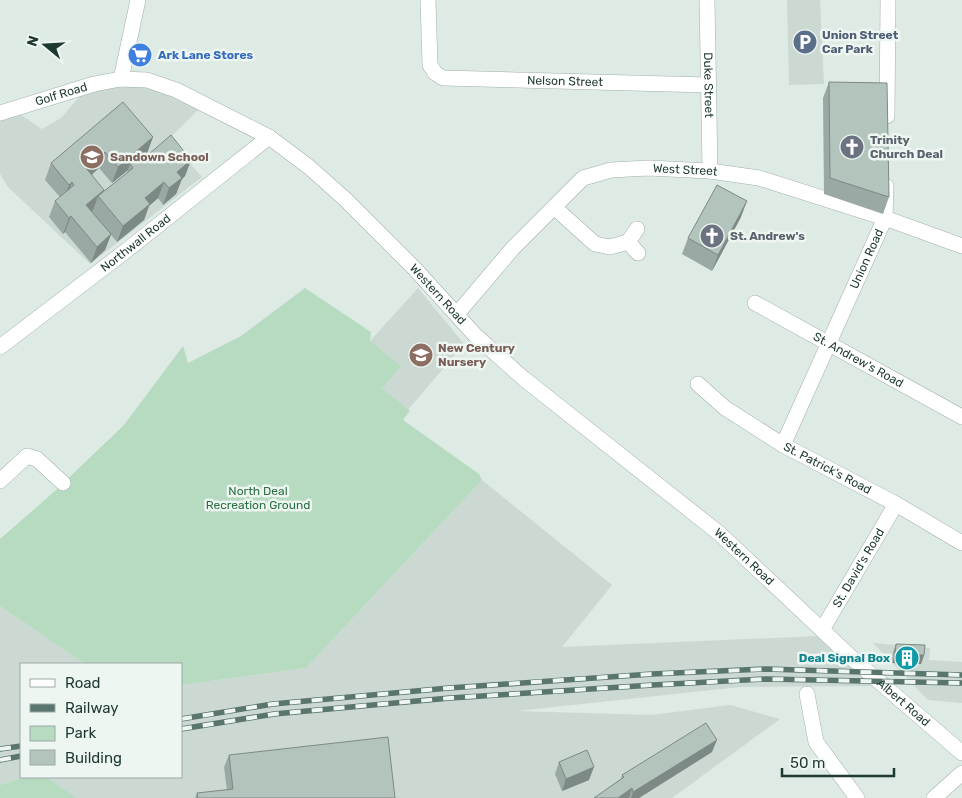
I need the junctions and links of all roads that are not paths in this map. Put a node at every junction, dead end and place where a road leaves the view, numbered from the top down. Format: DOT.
graph roads {
  1 [pos="138,0"];
  2 [pos="428,0"];
  3 [pos="707,0"];
  4 [pos="888,0"];
  5 [pos="121,79"];
  6 [pos="708,84"];
  7 [pos="0,113"];
  8 [pos="886,129"];
  9 [pos="269,137"];
  10 [pos="886,169"];
  11 [pos="710,171"];
  12 [pos="554,207"];
  13 [pos="885,218"];
  14 [pos="637,228"];
  15 [pos="628,242"];
  16 [pos="962,246"];
  17 [pos="638,253"];
  18 [pos="754,303"];
  19 [pos="457,314"];
  20 [pos="829,343"];
  21 [pos="0,347"];
  22 [pos="698,384"];
  23 [pos="962,417"];
  24 [pos="783,445"];
  25 [pos="0,481"];
  26 [pos="63,483"];
  27 [pos="896,504"];
  28 [pos="962,543"];
  29 [pos="822,630"];
  30 [pos="807,694"];
  31 [pos="962,753"];
  32 [pos="962,774"];
  33 [pos="857,798"];
  34 [pos="934,798"];
  1 -- 5 [label="street"];
  2 -- 6 [label="street, Nelson Street"];
  3 -- 6 [label="street, Duke Street"];
  4 -- 8 [label="street"];
  5 -- 7 [label="street, Golf Road"];
  5 -- 9 [label="street, Western Road"];
  6 -- 11 [label="street, Duke Street"];
  9 -- 19 [label="street, Western Road"];
  9 -- 21 [label="street, Northwall Road"];
  10 -- 13 [label="street, Union Road"];
  11 -- 12 [label="street, West Street"];
  11 -- 13 [label="street, West Street"];
  12 -- 15 [label="street"];
  12 -- 19 [label="street, West Street"];
  13 -- 16 [label="street, West Street"];
  13 -- 20 [label="street, Union Road"];
  14 -- 15 [label="street"];
  15 -- 17 [label="street"];
  18 -- 20 [label="street, St. Andrew's Road"];
  19 -- 29 [label="street, Western Road"];
  20 -- 23 [label="street, St. Andrew's Road"];
  20 -- 24 [label="street, Union Road"];
  22 -- 24 [label="street, St. Patrick's Road"];
  24 -- 27 [label="street, St. Patrick's Road"];
  25 -- 26 [label="street"];
  27 -- 28 [label="street, St. Patrick's Road"];
  27 -- 29 [label="street, St. David's Road"];
  29 -- 31 [label="street, Albert Road"];
  30 -- 33 [label="street"];
  32 -- 34 [label="street"];
}
